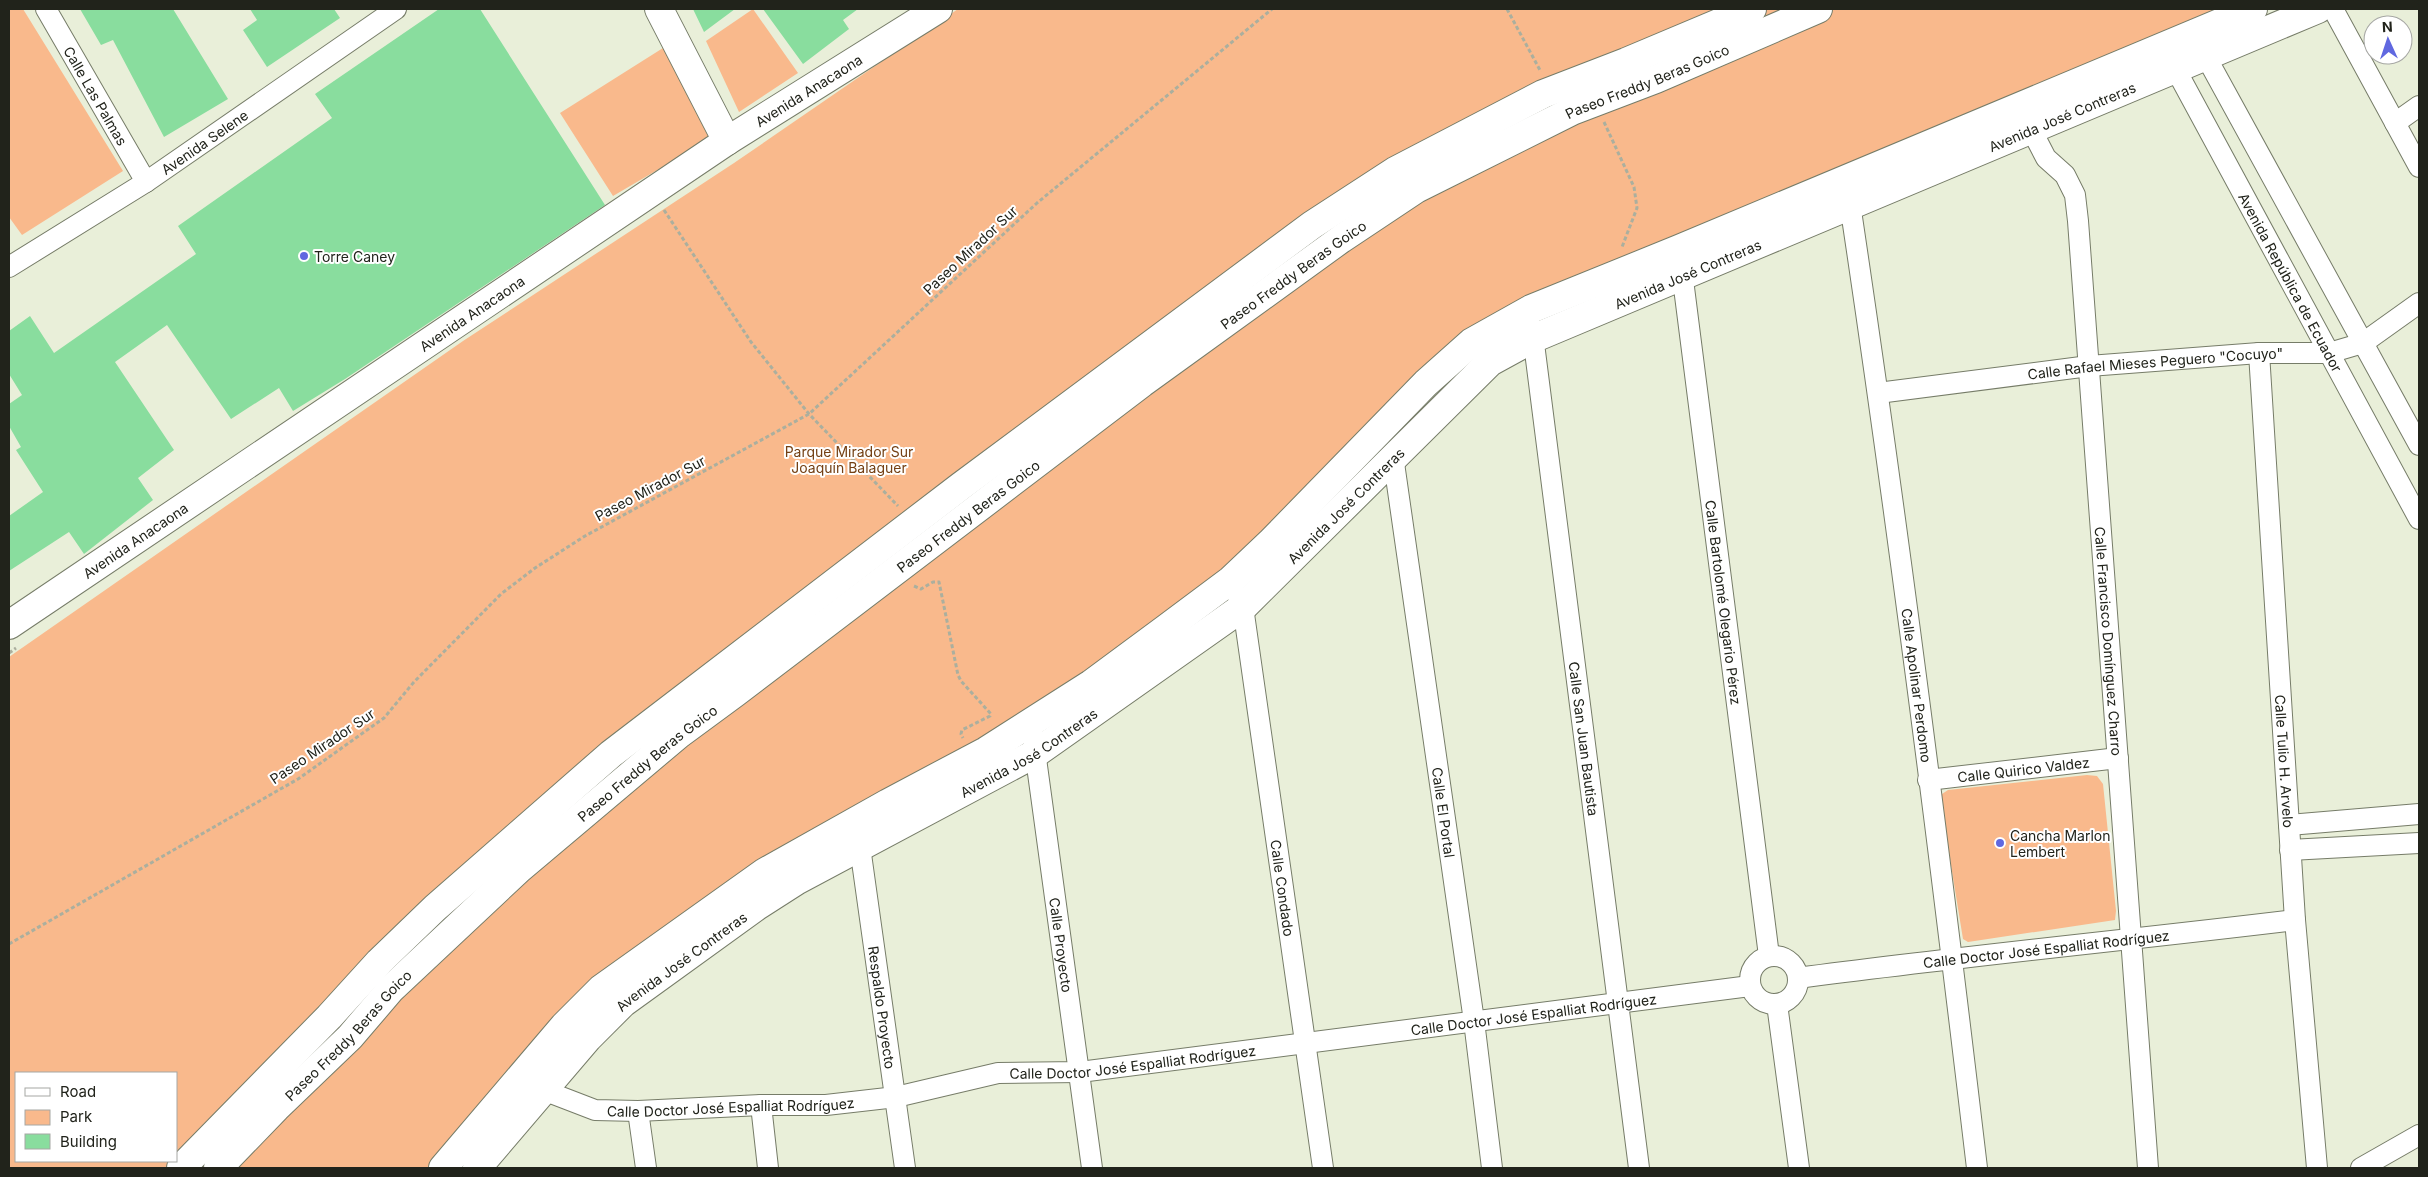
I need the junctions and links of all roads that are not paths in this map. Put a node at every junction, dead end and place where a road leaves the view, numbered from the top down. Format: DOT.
graph roads {
  1 [pos="46,9"];
  2 [pos="396,9"];
  3 [pos="659,9"];
  4 [pos="938,9"];
  5 [pos="1752,9"];
  6 [pos="1818,9"];
  7 [pos="2253,9"];
  8 [pos="2318,9"];
  9 [pos="2332,9"];
  10 [pos="372,16"];
  11 [pos="2199,45"];
  12 [pos="2169,58"];
  13 [pos="2419,106"];
  14 [pos="2395,123"];
  15 [pos="2031,129"];
  16 [pos="727,141"];
  17 [pos="2419,167"];
  18 [pos="146,182"];
  19 [pos="1850,204"];
  20 [pos="1681,262"];
  21 [pos="9,266"];
  22 [pos="2419,303"];
  23 [pos="1532,309"];
  24 [pos="1532,339"];
  25 [pos="2363,343"];
  26 [pos="2259,353"];
  27 [pos="2329,354"];
  28 [pos="2089,366"];
  29 [pos="1878,393"];
  30 [pos="2419,445"];
  31 [pos="1393,456"];
  32 [pos="905,516"];
  33 [pos="2419,519"];
  34 [pos="928,546"];
  35 [pos="1231,580"];
  36 [pos="1243,607"];
  37 [pos="9,625"];
  38 [pos="1031,722"];
  39 [pos="1036,753"];
  40 [pos="2118,758"];
  41 [pos="1928,780"];
  42 [pos="2419,814"];
  43 [pos="2289,825"];
  44 [pos="2419,843"];
  45 [pos="860,847"];
  46 [pos="2290,850"];
  47 [pos="2295,920"];
  48 [pos="2131,940"];
  49 [pos="1769,956"];
  50 [pos="1952,957"];
  51 [pos="1798,978"];
  52 [pos="1750,986"];
  53 [pos="1617,1002"];
  54 [pos="1777,1004"];
  55 [pos="1474,1021"];
  56 [pos="1305,1042"];
  57 [pos="1080,1072"];
  58 [pos="534,1081"];
  59 [pos="896,1097"];
  60 [pos="761,1105"];
  61 [pos="638,1111"];
  62 [pos="2419,1136"];
  63 [pos="181,1168"];
  64 [pos="218,1168"];
  65 [pos="443,1168"];
  66 [pos="477,1168"];
  67 [pos="646,1168"];
  68 [pos="768,1168"];
  69 [pos="905,1168"];
  70 [pos="1092,1168"];
  71 [pos="1323,1168"];
  72 [pos="1492,1168"];
  73 [pos="1639,1168"];
  74 [pos="1798,1168"];
  75 [pos="1977,1168"];
  76 [pos="2148,1168"];
  77 [pos="2318,1168"];
  78 [pos="2361,1168"];
  1 -- 18 [label="street, Calle Las Palmas"];
  2 -- 10 [label="street, Avenida Selene"];
  3 -- 16 [label="main road"];
  4 -- 16 [label="main road, Avenida Anacaona"];
  5 -- 32 [label="main road, Paseo Freddy Beras Goico"];
  6 -- 34 [label="main road, Paseo Freddy Beras Goico"];
  7 -- 11 [label="main road, Avenida José Contreras"];
  8 -- 11 [label="main road, Avenida José Contreras"];
  9 -- 14 [label="street"];
  10 -- 18 [label="street, Avenida Selene"];
  11 -- 12 [label="main road, Avenida José Contreras"];
  11 -- 25 [label="street"];
  12 -- 15 [label="main road, Avenida José Contreras"];
  12 -- 20 [label="main road, Avenida José Contreras"];
  12 -- 27 [label="street, Avenida República de Ecuador"];
  13 -- 14 [label="street"];
  14 -- 17 [label="street"];
  15 -- 19 [label="main road, Avenida José Contreras"];
  15 -- 28 [label="street, Calle Francisco Domínguez Charro"];
  16 -- 37 [label="main road, Avenida Anacaona"];
  18 -- 21 [label="street, Avenida Selene"];
  19 -- 20 [label="main road, Avenida José Contreras"];
  19 -- 29 [label="street, Calle Apolinar Perdomo"];
  20 -- 23 [label="main road, Avenida José Contreras"];
  20 -- 24 [label="main road, Avenida José Contreras"];
  20 -- 49 [label="street, Calle Bartolomé Olegario Pérez"];
  22 -- 25 [label="street, Calle Rafael Mieses Peguero \"Cocuyo\""];
  23 -- 24 [label="street, Calle San Juan Bautista"];
  23 -- 35 [label="main road, Avenida José Contreras"];
  24 -- 31 [label="main road, Avenida José Contreras"];
  24 -- 53 [label="street, Calle San Juan Bautista"];
  25 -- 27 [label="street, Calle Rafael Mieses Peguero \"Cocuyo\""];
  25 -- 30 [label="street"];
  26 -- 27 [label="street, Calle Rafael Mieses Peguero \"Cocuyo\""];
  26 -- 28 [label="street, Calle Rafael Mieses Peguero \"Cocuyo\""];
  26 -- 43 [label="street, Calle Tulio H. Arvelo"];
  27 -- 33 [label="street, Avenida República de Ecuador"];
  28 -- 29 [label="street, Calle Rafael Mieses Peguero \"Cocuyo\""];
  28 -- 40 [label="street, Calle Francisco Domínguez Charro"];
  29 -- 41 [label="street, Calle Apolinar Perdomo"];
  31 -- 36 [label="main road, Avenida José Contreras"];
  31 -- 55 [label="street, Calle El Portal"];
  32 -- 34 [label="main road"];
  32 -- 63 [label="main road, Paseo Freddy Beras Goico"];
  34 -- 64 [label="main road, Paseo Freddy Beras Goico"];
  35 -- 36 [label="street, Calle Condado"];
  35 -- 38 [label="main road, Avenida José Contreras"];
  36 -- 39 [label="main road, Avenida José Contreras"];
  36 -- 56 [label="street, Calle Condado"];
  38 -- 39 [label="street, Calle Proyecto"];
  38 -- 58 [label="main road, Avenida José Contreras"];
  39 -- 45 [label="main road, Avenida José Contreras"];
  39 -- 57 [label="street, Calle Proyecto"];
  40 -- 41 [label="street, Calle Quirico Valdez"];
  40 -- 48 [label="street, Calle Francisco Domínguez Charro"];
  41 -- 50 [label="street, Calle Apolinar Perdomo"];
  42 -- 43 [label="street"];
  43 -- 46 [label="street, Calle Tulio H. Arvelo"];
  44 -- 46 [label="street"];
  45 -- 58 [label="main road, Avenida José Contreras"];
  45 -- 59 [label="street, Respaldo Proyecto"];
  46 -- 47 [label="street, Calle Tulio H. Arvelo"];
  47 -- 48 [label="street, Calle Doctor José Espalliat Rodríguez"];
  47 -- 77 [label="street, Calle Tulio H. Arvelo"];
  48 -- 50 [label="street, Calle Doctor José Espalliat Rodríguez"];
  48 -- 76 [label="street, Calle Francisco Domínguez Charro"];
  49 -- 51 [label="street"];
  49 -- 52 [label="street"];
  50 -- 51 [label="street, Calle Doctor José Espalliat Rodríguez"];
  50 -- 75 [label="street, Calle Apolinar Perdomo"];
  51 -- 54 [label="street"];
  52 -- 53 [label="street, Calle Doctor José Espalliat Rodríguez"];
  52 -- 54 [label="street"];
  53 -- 55 [label="street, Calle Doctor José Espalliat Rodríguez"];
  53 -- 73 [label="street, Calle San Juan Bautista"];
  54 -- 74 [label="street"];
  55 -- 56 [label="street, Calle Doctor José Espalliat Rodríguez"];
  55 -- 72 [label="street, Calle El Portal"];
  56 -- 57 [label="street, Calle Doctor José Espalliat Rodríguez"];
  56 -- 71 [label="street, Calle Condado"];
  57 -- 59 [label="street, Calle Doctor José Espalliat Rodríguez"];
  57 -- 70 [label="street, Calle Proyecto"];
  58 -- 61 [label="street, Calle Doctor José Espalliat Rodríguez"];
  58 -- 65 [label="main road, Avenida José Contreras"];
  58 -- 66 [label="main road, Avenida José Contreras"];
  59 -- 60 [label="street, Calle Doctor José Espalliat Rodríguez"];
  59 -- 69 [label="street, Respaldo Proyecto"];
  60 -- 61 [label="street, Calle Doctor José Espalliat Rodríguez"];
  60 -- 68 [label="street"];
  61 -- 67 [label="street"];
  62 -- 78 [label="street"];
}
